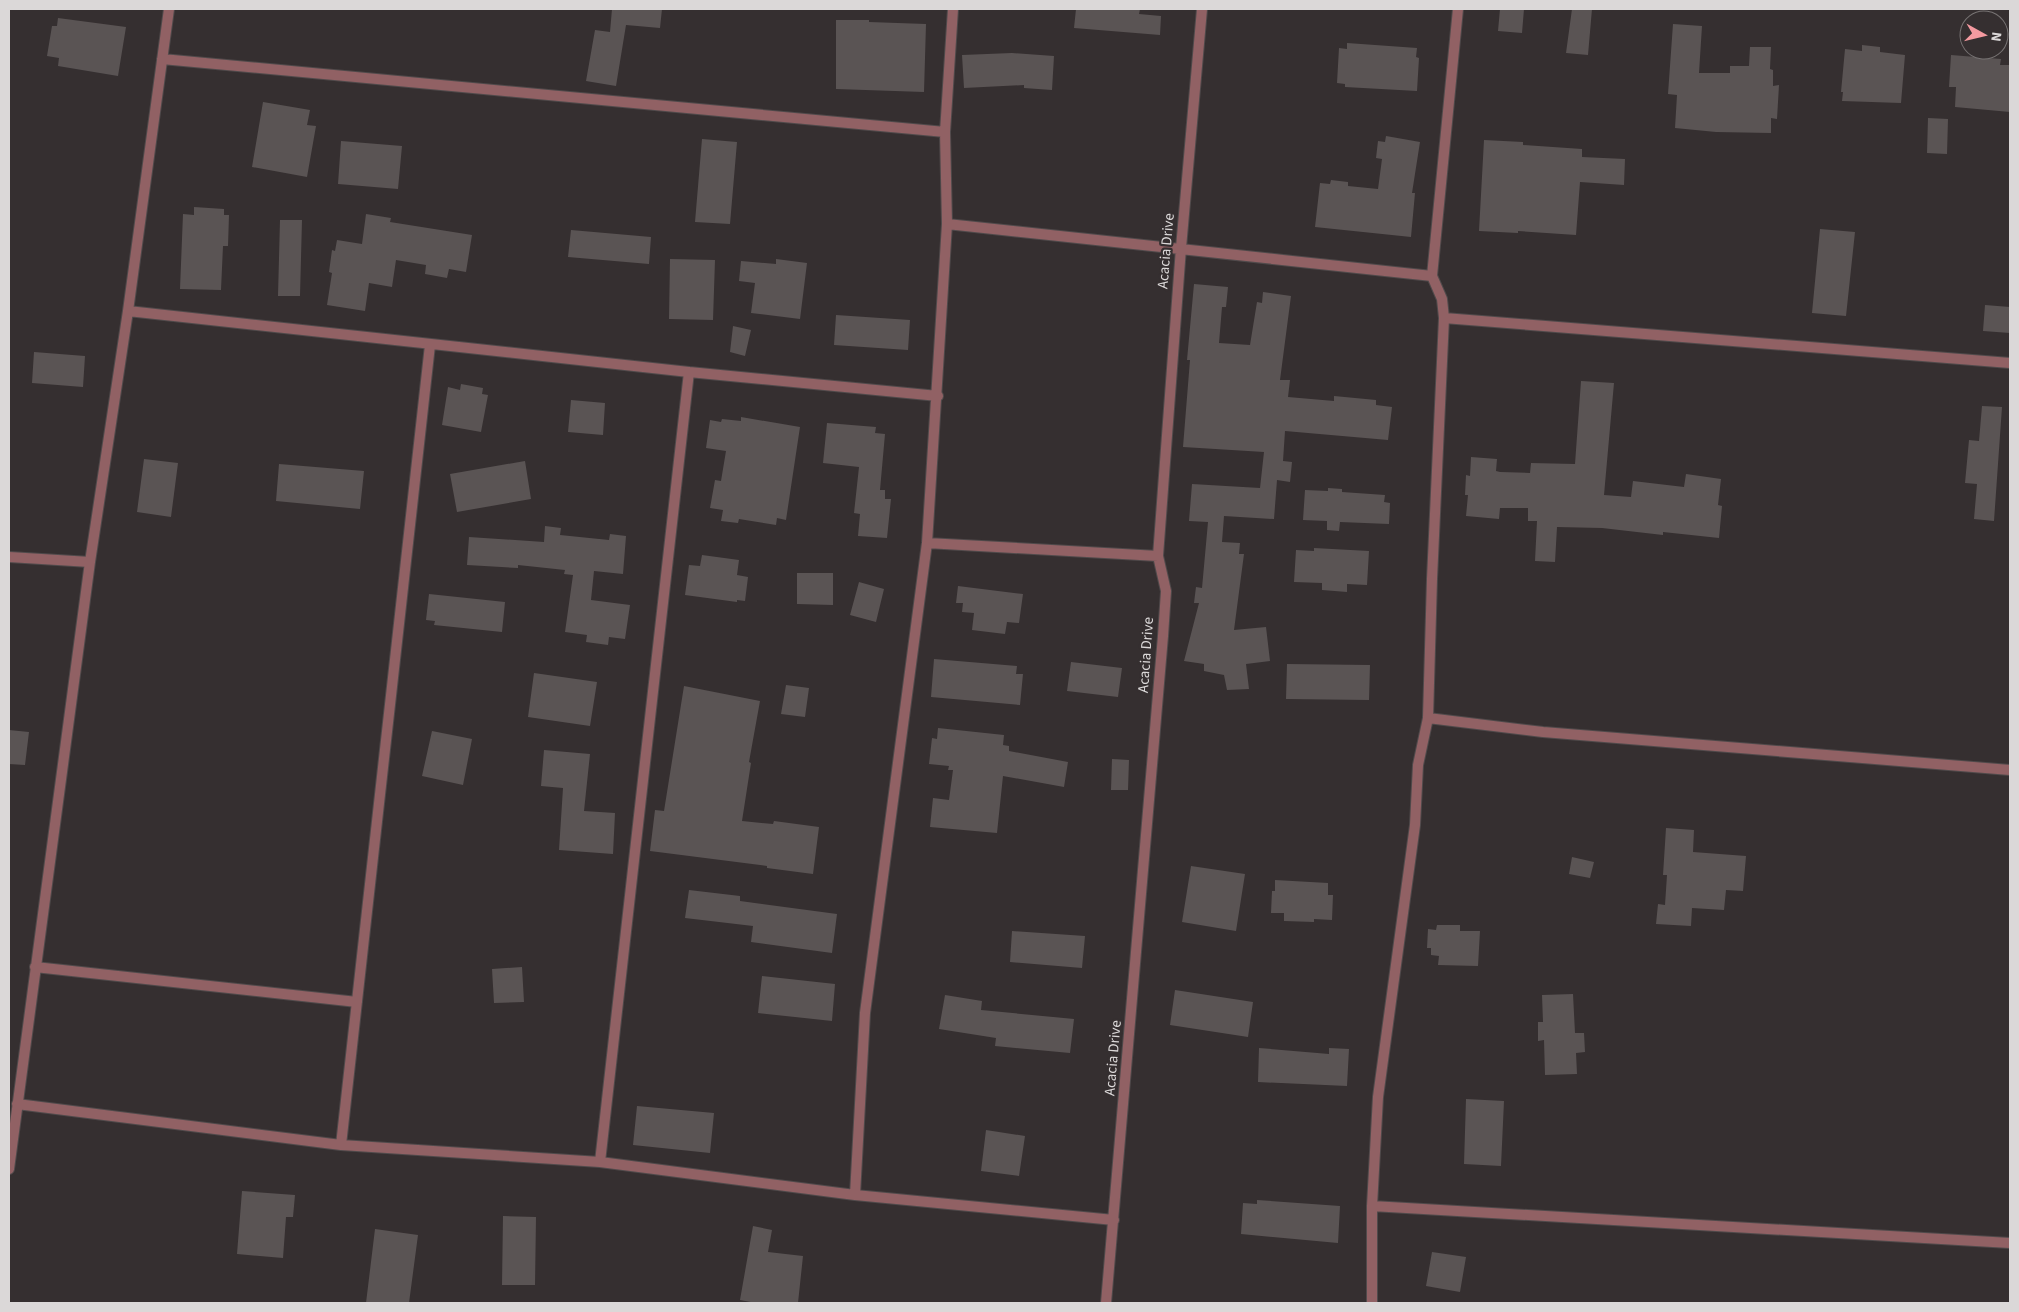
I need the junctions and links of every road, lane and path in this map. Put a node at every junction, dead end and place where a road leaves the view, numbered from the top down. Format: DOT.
graph roads {
  1 [pos="169,9"];
  2 [pos="953,9"];
  3 [pos="1202,9"];
  4 [pos="1458,9"];
  5 [pos="162,59"];
  6 [pos="945,132"];
  7 [pos="947,224"];
  8 [pos="1181,248"];
  9 [pos="1432,276"];
  10 [pos="128,310"];
  11 [pos="1444,318"];
  12 [pos="430,345"];
  13 [pos="2010,363"];
  14 [pos="689,372"];
  15 [pos="938,396"];
  16 [pos="927,543"];
  17 [pos="1158,556"];
  18 [pos="9,557"];
  19 [pos="90,562"];
  20 [pos="1428,718"];
  21 [pos="2010,770"];
  22 [pos="36,967"];
  23 [pos="357,1002"];
  24 [pos="17,1104"];
  25 [pos="341,1145"];
  26 [pos="600,1162"];
  27 [pos="9,1168"];
  28 [pos="855,1195"];
  29 [pos="1372,1206"];
  30 [pos="1114,1220"];
  31 [pos="2010,1243"];
  32 [pos="1106,1303"];
  33 [pos="1372,1303"];
  1 -- 5 [label="street"];
  2 -- 6 [label="street"];
  3 -- 8 [label="street, Acacia Drive"];
  4 -- 9 [label="street"];
  5 -- 6 [label="street"];
  5 -- 10 [label="street"];
  6 -- 7 [label="street"];
  7 -- 8 [label="street"];
  7 -- 15 [label="street"];
  8 -- 9 [label="street"];
  8 -- 17 [label="street, Acacia Drive"];
  9 -- 11 [label="street"];
  10 -- 12 [label="street"];
  10 -- 19 [label="street"];
  11 -- 13 [label="street"];
  11 -- 20 [label="street"];
  12 -- 14 [label="street"];
  12 -- 23 [label="street"];
  14 -- 15 [label="street"];
  14 -- 26 [label="street"];
  15 -- 16 [label="street"];
  16 -- 17 [label="street"];
  16 -- 28 [label="street"];
  17 -- 30 [label="street, Acacia Drive"];
  18 -- 19 [label="street"];
  19 -- 22 [label="street"];
  20 -- 21 [label="street"];
  20 -- 29 [label="street"];
  22 -- 23 [label="street"];
  22 -- 24 [label="street"];
  23 -- 25 [label="street"];
  24 -- 25 [label="street"];
  24 -- 27 [label="street"];
  25 -- 26 [label="street"];
  26 -- 28 [label="street"];
  28 -- 30 [label="street"];
  29 -- 31 [label="street"];
  29 -- 33 [label="street"];
  30 -- 32 [label="street, Acacia Drive"];
}
